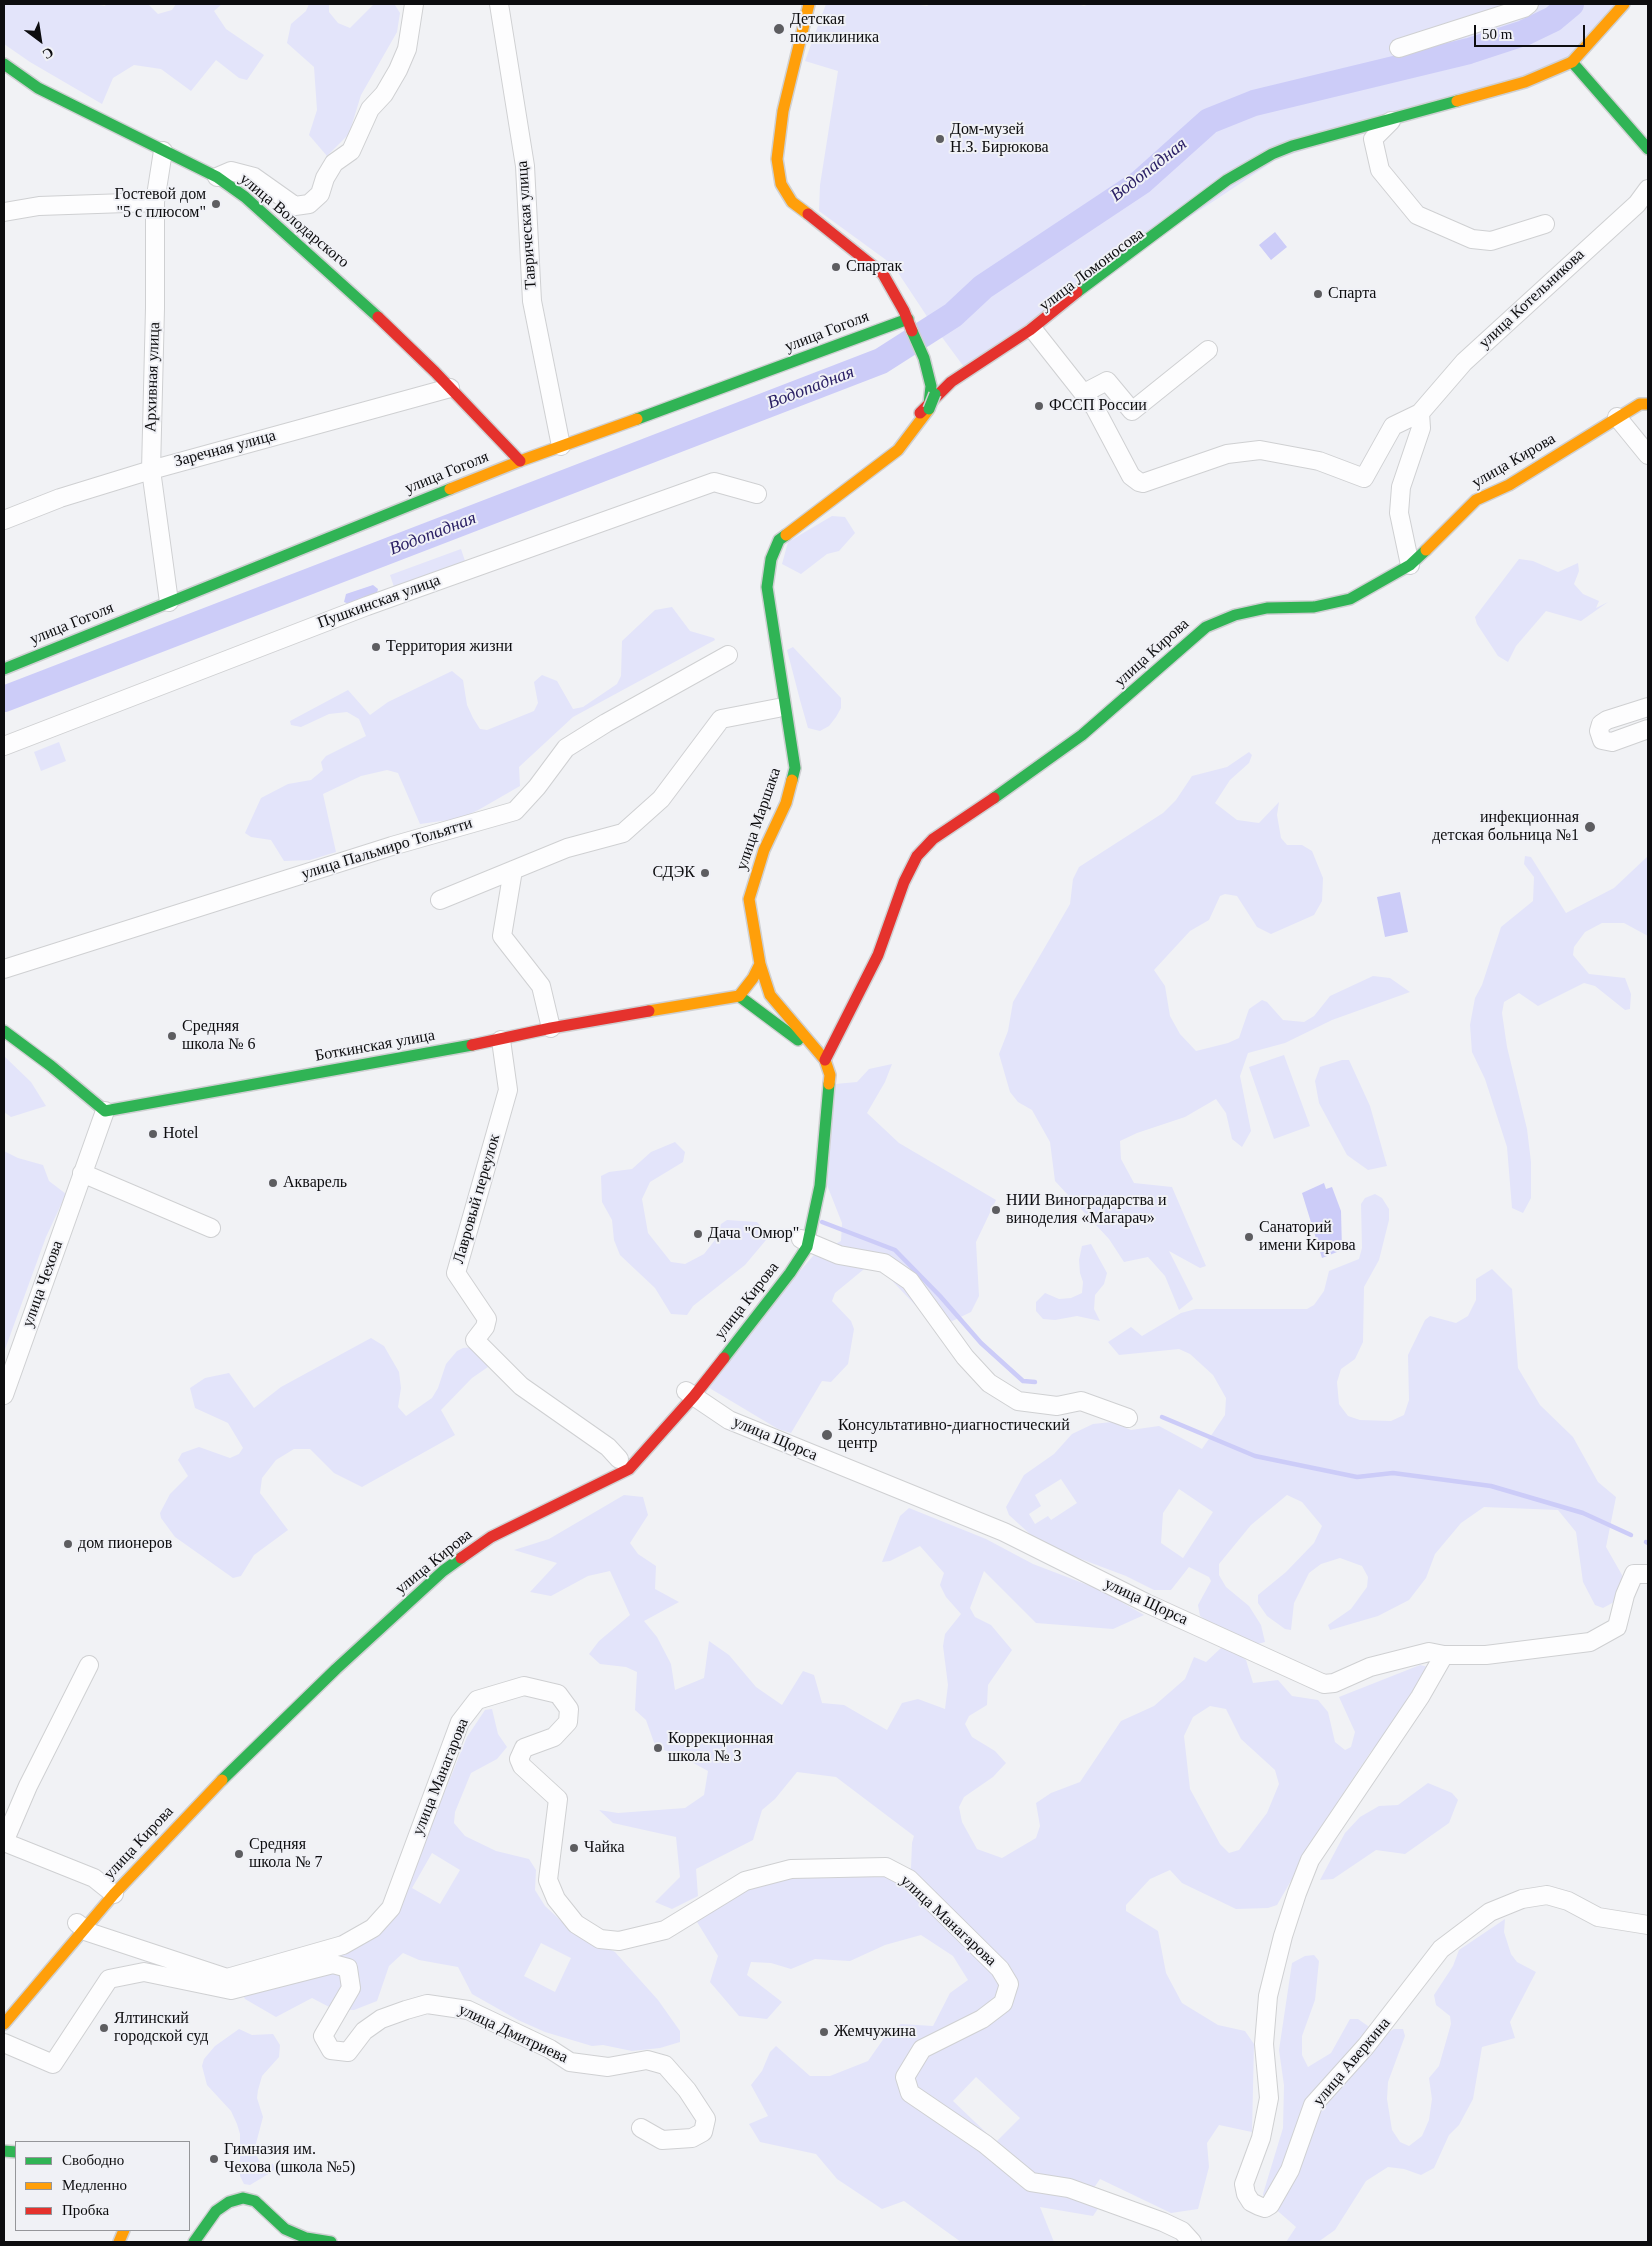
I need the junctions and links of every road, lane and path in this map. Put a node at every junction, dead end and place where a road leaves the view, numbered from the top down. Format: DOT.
graph roads {
  1 [pos="414,4"];
  2 [pos="500,4"];
  3 [pos="809,4"];
  4 [pos="1529,4"];
  5 [pos="1624,4"];
  6 [pos="1399,48"];
  7 [pos="1572,62"];
  8 [pos="4,64"];
  9 [pos="1395,117"];
  10 [pos="1648,149"];
  11 [pos="163,151"];
  12 [pos="217,177"];
  13 [pos="1648,189"];
  14 [pos="155,202"];
  15 [pos="4,212"];
  16 [pos="1545,224"];
  17 [pos="910,321"];
  18 [pos="1035,332"];
  19 [pos="1208,350"];
  20 [pos="936,382"];
  21 [pos="951,382"];
  22 [pos="450,388"];
  23 [pos="1084,393"];
  24 [pos="1648,404"];
  25 [pos="929,408"];
  26 [pos="1420,413"];
  27 [pos="1617,417"];
  28 [pos="561,446"];
  29 [pos="1648,455"];
  30 [pos="520,461"];
  31 [pos="151,470"];
  32 [pos="757,494"];
  33 [pos="787,519"];
  34 [pos="4,520"];
  35 [pos="775,528"];
  36 [pos="1410,565"];
  37 [pos="169,602"];
  38 [pos="728,655"];
  39 [pos="4,669"];
  40 [pos="1648,707"];
  41 [pos="778,708"];
  42 [pos="1648,729"];
  43 [pos="4,746"];
  44 [pos="513,870"];
  45 [pos="440,900"];
  46 [pos="760,964"];
  47 [pos="4,969"];
  48 [pos="753,978"];
  49 [pos="739,996"];
  50 [pos="551,1028"];
  51 [pos="4,1031"];
  52 [pos="501,1040"];
  53 [pos="798,1040"];
  54 [pos="826,1060"];
  55 [pos="105,1111"];
  56 [pos="82,1173"];
  57 [pos="211,1228"];
  58 [pos="800,1241"];
  59 [pos="686,1391"];
  60 [pos="4,1395"];
  61 [pos="1128,1418"];
  62 [pos="618,1459"];
  63 [pos="1641,1574"];
  64 [pos="1444,1655"];
  65 [pos="89,1665"];
  66 [pos="4,1842"];
  67 [pos="106,1888"];
  68 [pos="77,1923"];
  69 [pos="1648,1925"];
  70 [pos="4,2024"];
  71 [pos="4,2043"];
  72 [pos="641,2128"];
  73 [pos="194,2242"];
  74 [pos="331,2242"];
  75 [pos="1192,2242"];
  1 -- 12 [label="street"];
  2 -- 28 [label="street, Таврическая улица"];
  3 -- 17 [label="main road"];
  4 -- 6 [label="street"];
  5 -- 7 [label="main road"];
  7 -- 9 [label="main road"];
  7 -- 10 [label="main road"];
  8 -- 11 [label="main road, улица Володарского"];
  9 -- 16 [label="street"];
  9 -- 18 [label="main road, улица Ломоносова"];
  9 -- 21 [label="main road"];
  11 -- 12 [label="main road, улица Володарского"];
  11 -- 14 [label="street, Архивная улица"];
  12 -- 22 [label="main road, улица Володарского"];
  13 -- 26 [label="street, улица Котельникова"];
  14 -- 15 [label="street"];
  14 -- 31 [label="street, Архивная улица"];
  17 -- 20 [label="main road"];
  17 -- 25 [label="main road"];
  17 -- 28 [label="main road, улица Гоголя"];
  18 -- 23 [label="street"];
  18 -- 25 [label="main road, улица Ломоносова"];
  19 -- 23 [label="street"];
  20 -- 21 [label="main road"];
  20 -- 25 [label="main road, bridge"];
  21 -- 25 [label="main road"];
  22 -- 30 [label="main road, улица Володарского"];
  22 -- 31 [label="street, Заречная улица"];
  23 -- 26 [label="street"];
  24 -- 27 [label="main road, улица Кирова"];
  25 -- 33 [label="main road"];
  25 -- 46 [label="main road, улица Маршака"];
  26 -- 36 [label="street"];
  27 -- 29 [label="street"];
  27 -- 36 [label="main road, улица Кирова"];
  28 -- 30 [label="main road, улица Гоголя"];
  30 -- 37 [label="main road, улица Гоголя"];
  31 -- 34 [label="street, Заречная улица"];
  31 -- 37 [label="street, Архивная улица"];
  32 -- 43 [label="street, Пушкинская улица"];
  35 -- 41 [label="main road, улица Маршака"];
  36 -- 54 [label="main road, улица Кирова"];
  37 -- 39 [label="main road, улица Гоголя"];
  38 -- 47 [label="street, улица Пальмиро Тольятти"];
  40 -- 42 [label="street"];
  41 -- 44 [label="street"];
  41 -- 48 [label="main road, улица Маршака"];
  44 -- 45 [label="street"];
  44 -- 50 [label="street"];
  46 -- 48 [label="main road"];
  46 -- 54 [label="main road, улица Маршака"];
  48 -- 49 [label="main road"];
  48 -- 53 [label="main road, улица Маршака"];
  49 -- 50 [label="main road, Боткинская улица"];
  49 -- 53 [label="main road"];
  50 -- 52 [label="main road, Боткинская улица"];
  51 -- 55 [label="main road"];
  52 -- 55 [label="main road, Боткинская улица"];
  52 -- 62 [label="street, Лавровый переулок"];
  53 -- 54 [label="main road"];
  54 -- 58 [label="main road, улица Кирова"];
  55 -- 56 [label="street, улица Чехова"];
  56 -- 57 [label="street"];
  56 -- 60 [label="street, улица Чехова"];
  58 -- 59 [label="main road, улица Кирова"];
  58 -- 61 [label="street"];
  59 -- 64 [label="street, улица Щорса"];
  59 -- 67 [label="main road, улица Кирова"];
  63 -- 64 [label="street, улица Щорса"];
  64 -- 69 [label="street, улица Аверкина"];
  65 -- 66 [label="street"];
  66 -- 67 [label="street"];
  67 -- 68 [label="main road, улица Кирова"];
  68 -- 70 [label="main road, улица Кирова"];
  68 -- 75 [label="street, улица Манагарова"];
  71 -- 72 [label="street, улица Дмитриева"];
  73 -- 74 [label="main road"];
}
